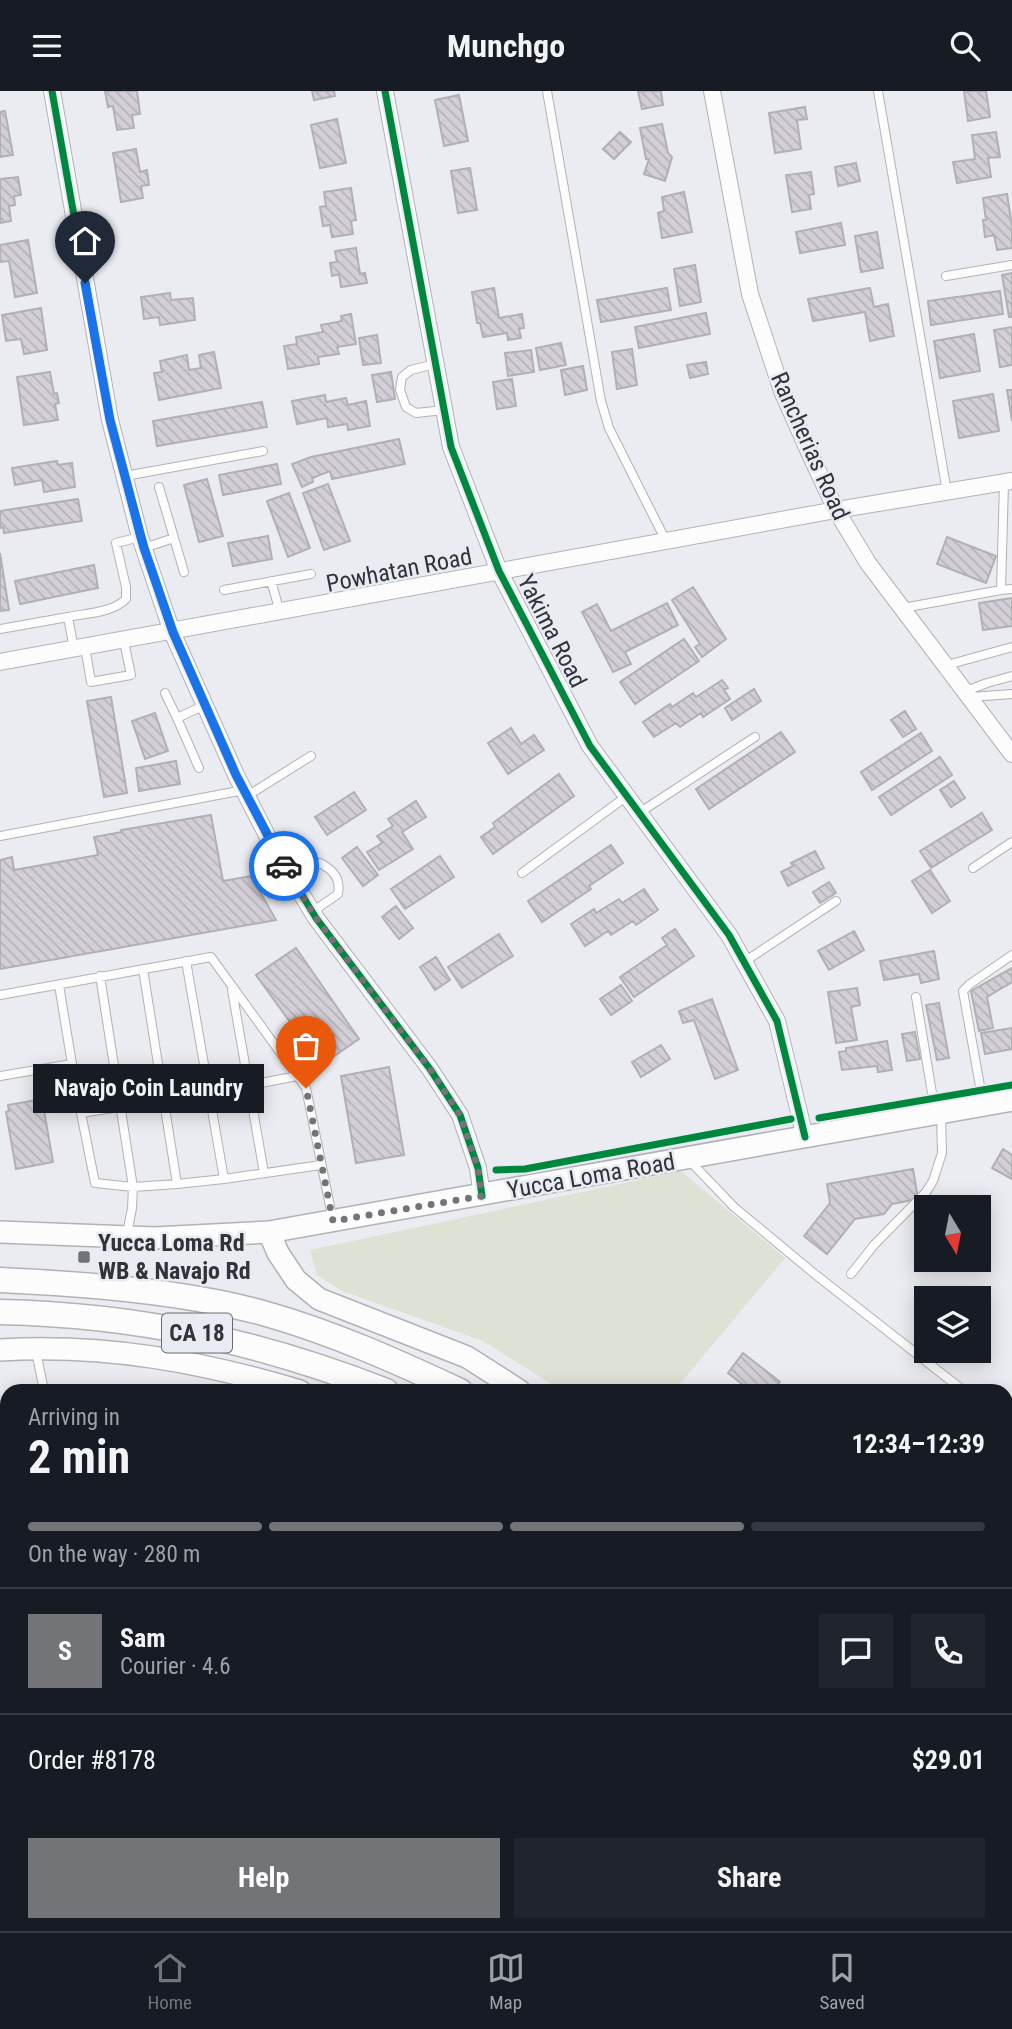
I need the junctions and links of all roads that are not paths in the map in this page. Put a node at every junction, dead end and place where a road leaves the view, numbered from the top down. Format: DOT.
graph roads {
  1 [pos="51,91"];
  2 [pos="385,91"];
  3 [pos="547,91"];
  4 [pos="712,91"];
  5 [pos="878,91"];
  6 [pos="1012,265"];
  7 [pos="946,276"];
  8 [pos="435,364"];
  9 [pos="444,410"];
  10 [pos="263,451"];
  11 [pos="124,476"];
  12 [pos="1008,482"];
  13 [pos="159,487"];
  14 [pos="947,492"];
  15 [pos="836,510"];
  16 [pos="174,538"];
  17 [pos="666,541"];
  18 [pos="142,542"];
  19 [pos="499,571"];
  20 [pos="184,572"];
  21 [pos="311,574"];
  22 [pos="271,581"];
  23 [pos="1012,589"];
  24 [pos="224,590"];
  25 [pos="1001,590"];
  26 [pos="903,609"];
  27 [pos="280,612"];
  28 [pos="68,617"];
  29 [pos="0,629"];
  30 [pos="173,632"];
  31 [pos="124,641"];
  32 [pos="1012,647"];
  33 [pos="80,648"];
  34 [pos="0,662"];
  35 [pos="947,665"];
  36 [pos="1012,676"];
  37 [pos="165,693"];
  38 [pos="969,694"];
  39 [pos="1012,694"];
  40 [pos="205,705"];
  41 [pos="177,718"];
  42 [pos="755,737"];
  43 [pos="1012,754"];
  44 [pos="311,756"];
  45 [pos="199,768"];
  46 [pos="246,793"];
  47 [pos="626,796"];
  48 [pos="639,813"];
  49 [pos="0,836"];
  50 [pos="1012,842"];
  51 [pos="973,868"];
  52 [pos="522,873"];
  53 [pos="293,881"];
  54 [pos="836,901"];
  55 [pos="312,912"];
  56 [pos="1012,955"];
  57 [pos="186,961"];
  58 [pos="744,962"];
  59 [pos="143,969"];
  60 [pos="100,976"];
  61 [pos="59,985"];
  62 [pos="231,985"];
  63 [pos="0,995"];
  64 [pos="916,997"];
  65 [pos="72,1063"];
  66 [pos="0,1076"];
  67 [pos="297,1076"];
  68 [pos="248,1086"];
  69 [pos="209,1093"];
  70 [pos="1012,1100"];
  71 [pos="163,1101"];
  72 [pos="984,1105"];
  73 [pos="122,1107"];
  74 [pos="81,1113"];
  75 [pos="938,1113"];
  76 [pos="805,1137"];
  77 [pos="688,1158"];
  78 [pos="321,1164"];
  79 [pos="264,1173"];
  80 [pos="224,1179"];
  81 [pos="177,1184"];
  82 [pos="133,1187"];
  83 [pos="482,1196"];
  84 [pos="333,1221"];
  85 [pos="0,1232"];
  86 [pos="268,1232"];
  87 [pos="126,1237"];
  88 [pos="851,1274"];
  89 [pos="0,1280"];
  90 [pos="0,1312"];
  91 [pos="36,1348"];
  92 [pos="0,1350"];
  93 [pos="43,1384"];
  94 [pos="259,1384"];
  95 [pos="368,1384"];
  96 [pos="444,1384"];
  97 [pos="509,1384"];
  98 [pos="955,1384"];
  1 -- 11 [label="street"];
  2 -- 8 [label="street, Yakima Road"];
  3 -- 17 [label="lane"];
  4 -- 15 [label="street, Rancherias Road"];
  5 -- 14 [label="lane"];
  6 -- 7 [label="lane"];
  8 -- 9 [label="street, Yakima Road"];
  8 -- 9 [label="lane"];
  9 -- 19 [label="street, Yakima Road"];
  10 -- 11 [label="lane"];
  11 -- 18 [label="street"];
  12 -- 14 [label="street, Powhatan Road"];
  12 -- 25 [label="lane"];
  13 -- 16 [label="lane"];
  14 -- 15 [label="street, Powhatan Road"];
  15 -- 17 [label="street, Powhatan Road"];
  15 -- 26 [label="street, Rancherias Road"];
  16 -- 18 [label="lane"];
  16 -- 20 [label="lane"];
  17 -- 19 [label="street, Powhatan Road"];
  18 -- 28 [label="lane"];
  18 -- 30 [label="street"];
  19 -- 27 [label="street, Powhatan Road"];
  19 -- 47 [label="street, Yakima Road"];
  21 -- 22 [label="lane"];
  22 -- 24 [label="lane"];
  22 -- 27 [label="lane"];
  23 -- 25 [label="lane"];
  25 -- 26 [label="lane"];
  26 -- 35 [label="street, Rancherias Road"];
  27 -- 30 [label="street, Powhatan Road"];
  28 -- 29 [label="lane"];
  28 -- 33 [label="lane"];
  30 -- 31 [label="street, Powhatan Road"];
  30 -- 40 [label="street"];
  31 -- 33 [label="street, Powhatan Road"];
  31 -- 33 [label="lane"];
  32 -- 35 [label="lane"];
  33 -- 34 [label="street, Powhatan Road"];
  35 -- 38 [label="street, Rancherias Road"];
  36 -- 38 [label="lane"];
  37 -- 41 [label="lane"];
  38 -- 39 [label="lane"];
  38 -- 43 [label="street, Rancherias Road"];
  40 -- 41 [label="lane"];
  40 -- 46 [label="street"];
  41 -- 45 [label="lane"];
  42 -- 48 [label="lane"];
  44 -- 46 [label="lane"];
  46 -- 49 [label="lane"];
  46 -- 53 [label="street"];
  47 -- 48 [label="street, Yakima Road"];
  47 -- 52 [label="lane"];
  48 -- 58 [label="street, Yakima Road"];
  50 -- 51 [label="lane"];
  53 -- 55 [label="street"];
  53 -- 55 [label="lane"];
  54 -- 58 [label="lane"];
  55 -- 83 [label="street"];
  56 -- 72 [label="lane"];
  57 -- 59 [label="lane"];
  57 -- 62 [label="lane"];
  57 -- 69 [label="lane"];
  58 -- 76 [label="street, Yakima Road"];
  59 -- 60 [label="lane"];
  59 -- 71 [label="lane"];
  60 -- 61 [label="lane"];
  60 -- 73 [label="lane"];
  61 -- 63 [label="lane"];
  61 -- 65 [label="lane"];
  62 -- 67 [label="lane"];
  62 -- 68 [label="lane"];
  64 -- 75 [label="lane"];
  65 -- 66 [label="lane"];
  65 -- 74 [label="lane"];
  67 -- 68 [label="lane"];
  67 -- 78 [label="lane"];
  68 -- 69 [label="lane"];
  68 -- 79 [label="lane"];
  69 -- 71 [label="lane"];
  69 -- 80 [label="lane"];
  70 -- 72 [label="main road, Yucca Loma Road"];
  71 -- 73 [label="lane"];
  71 -- 81 [label="lane"];
  72 -- 75 [label="main road, Yucca Loma Road"];
  73 -- 74 [label="lane"];
  73 -- 82 [label="lane"];
  74 -- 82 [label="lane"];
  75 -- 76 [label="main road, Yucca Loma Road"];
  75 -- 88 [label="lane"];
  76 -- 77 [label="main road, Yucca Loma Road"];
  77 -- 83 [label="main road, Yucca Loma Road"];
  77 -- 98 [label="lane"];
  78 -- 79 [label="lane"];
  78 -- 84 [label="lane"];
  79 -- 80 [label="lane"];
  80 -- 81 [label="lane"];
  81 -- 82 [label="lane"];
  82 -- 87 [label="lane"];
  83 -- 84 [label="main road, Yucca Loma Road"];
  84 -- 86 [label="main road, Yucca Loma Road"];
  85 -- 87 [label="main road, Yucca Loma Road"];
  86 -- 87 [label="main road, Yucca Loma Road"];
  86 -- 97 [label="main road"];
  89 -- 96 [label="main road, CA 18"];
  90 -- 95 [label="main road, CA 18"];
  91 -- 92 [label="main road"];
  91 -- 93 [label="lane"];
  91 -- 94 [label="main road"];
}
